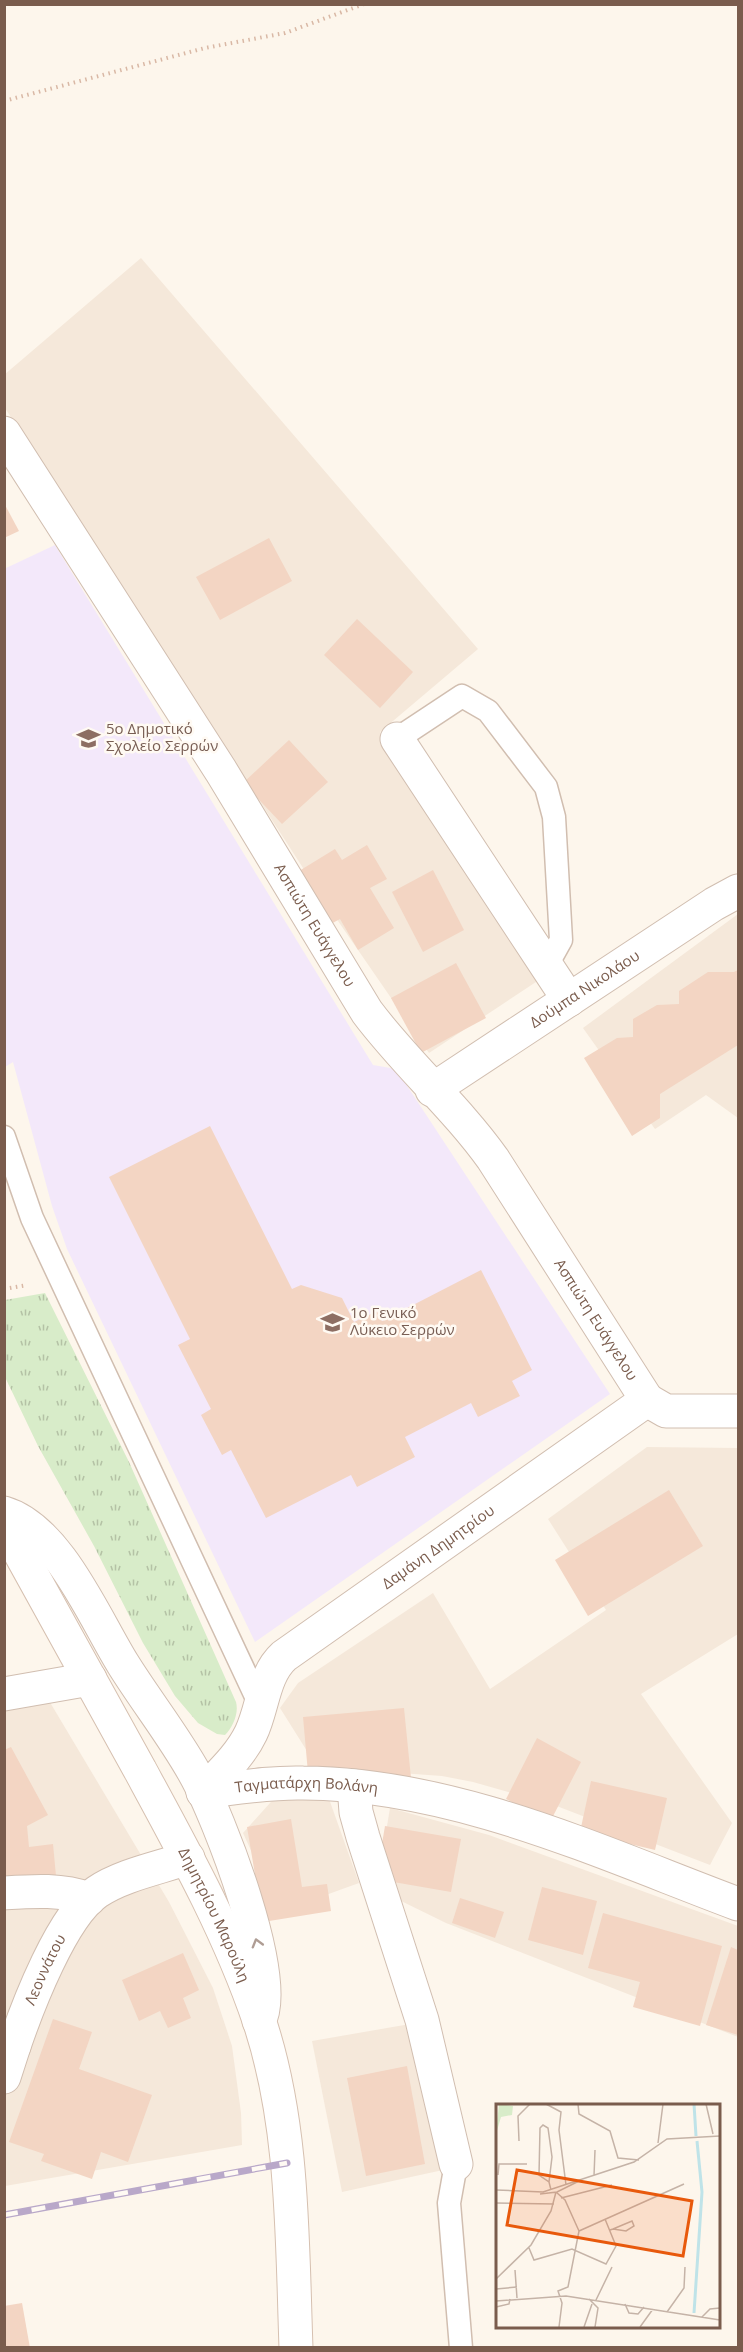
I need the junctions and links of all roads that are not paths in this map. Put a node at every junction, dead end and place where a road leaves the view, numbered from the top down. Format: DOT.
graph roads {
  1 [pos="4,433"];
  2 [pos="397,739"];
  3 [pos="738,891"];
  4 [pos="546,967"];
  5 [pos="569,1000"];
  6 [pos="432,1090"];
  7 [pos="4,1137"];
  8 [pos="646,1400"];
  9 [pos="738,1411"];
  10 [pos="4,1513"];
  11 [pos="4,1524"];
  12 [pos="90,1680"];
  13 [pos="4,1694"];
  14 [pos="261,1707"];
  15 [pos="354,1786"];
  16 [pos="203,1792"];
  17 [pos="188,1858"];
  18 [pos="4,1893"];
  19 [pos="89,1899"];
  20 [pos="738,1904"];
  21 [pos="259,2020"];
  22 [pos="9,2044"];
  23 [pos="4,2077"];
  24 [pos="456,2164"];
  25 [pos="296,2348"];
  26 [pos="461,2348"];
  1 -- 6 [label="street, Ασπιώτη Ευάγγελου"];
  2 -- 4 [label="street"];
  2 -- 4 [label="lane"];
  3 -- 5 [label="street, Δούμπα Νικολάου"];
  4 -- 5 [label="street"];
  5 -- 6 [label="street, Δούμπα Νικολάου"];
  6 -- 8 [label="street, Ασπιώτη Ευάγγελου"];
  7 -- 14 [label="lane"];
  8 -- 9 [label="street"];
  8 -- 14 [label="street, Δαμάνη Δημητρίου"];
  10 -- 16 [label="street"];
  11 -- 12 [label="street, Δημητρίου Μαρούλη"];
  12 -- 13 [label="street"];
  12 -- 17 [label="street, Δημητρίου Μαρούλη"];
  14 -- 16 [label="street, Δαμάνη Δημητρίου"];
  15 -- 16 [label="street, Ταγματάρχη Βολάνη"];
  15 -- 20 [label="street, Ταγματάρχη Βολάνη"];
  15 -- 24 [label="street"];
  21 -- 16 [label="street, one-way"];
  17 -- 19 [label="street, Λεοννάτου"];
  17 -- 21 [label="street, Δημητρίου Μαρούλη"];
  18 -- 19 [label="street"];
  19 -- 22 [label="street, Λεοννάτου"];
  21 -- 25 [label="street, Δημητρίου Μαρούλη"];
  22 -- 23 [label="street, Λεοννάτου"];
  24 -- 26 [label="lane"];
}
